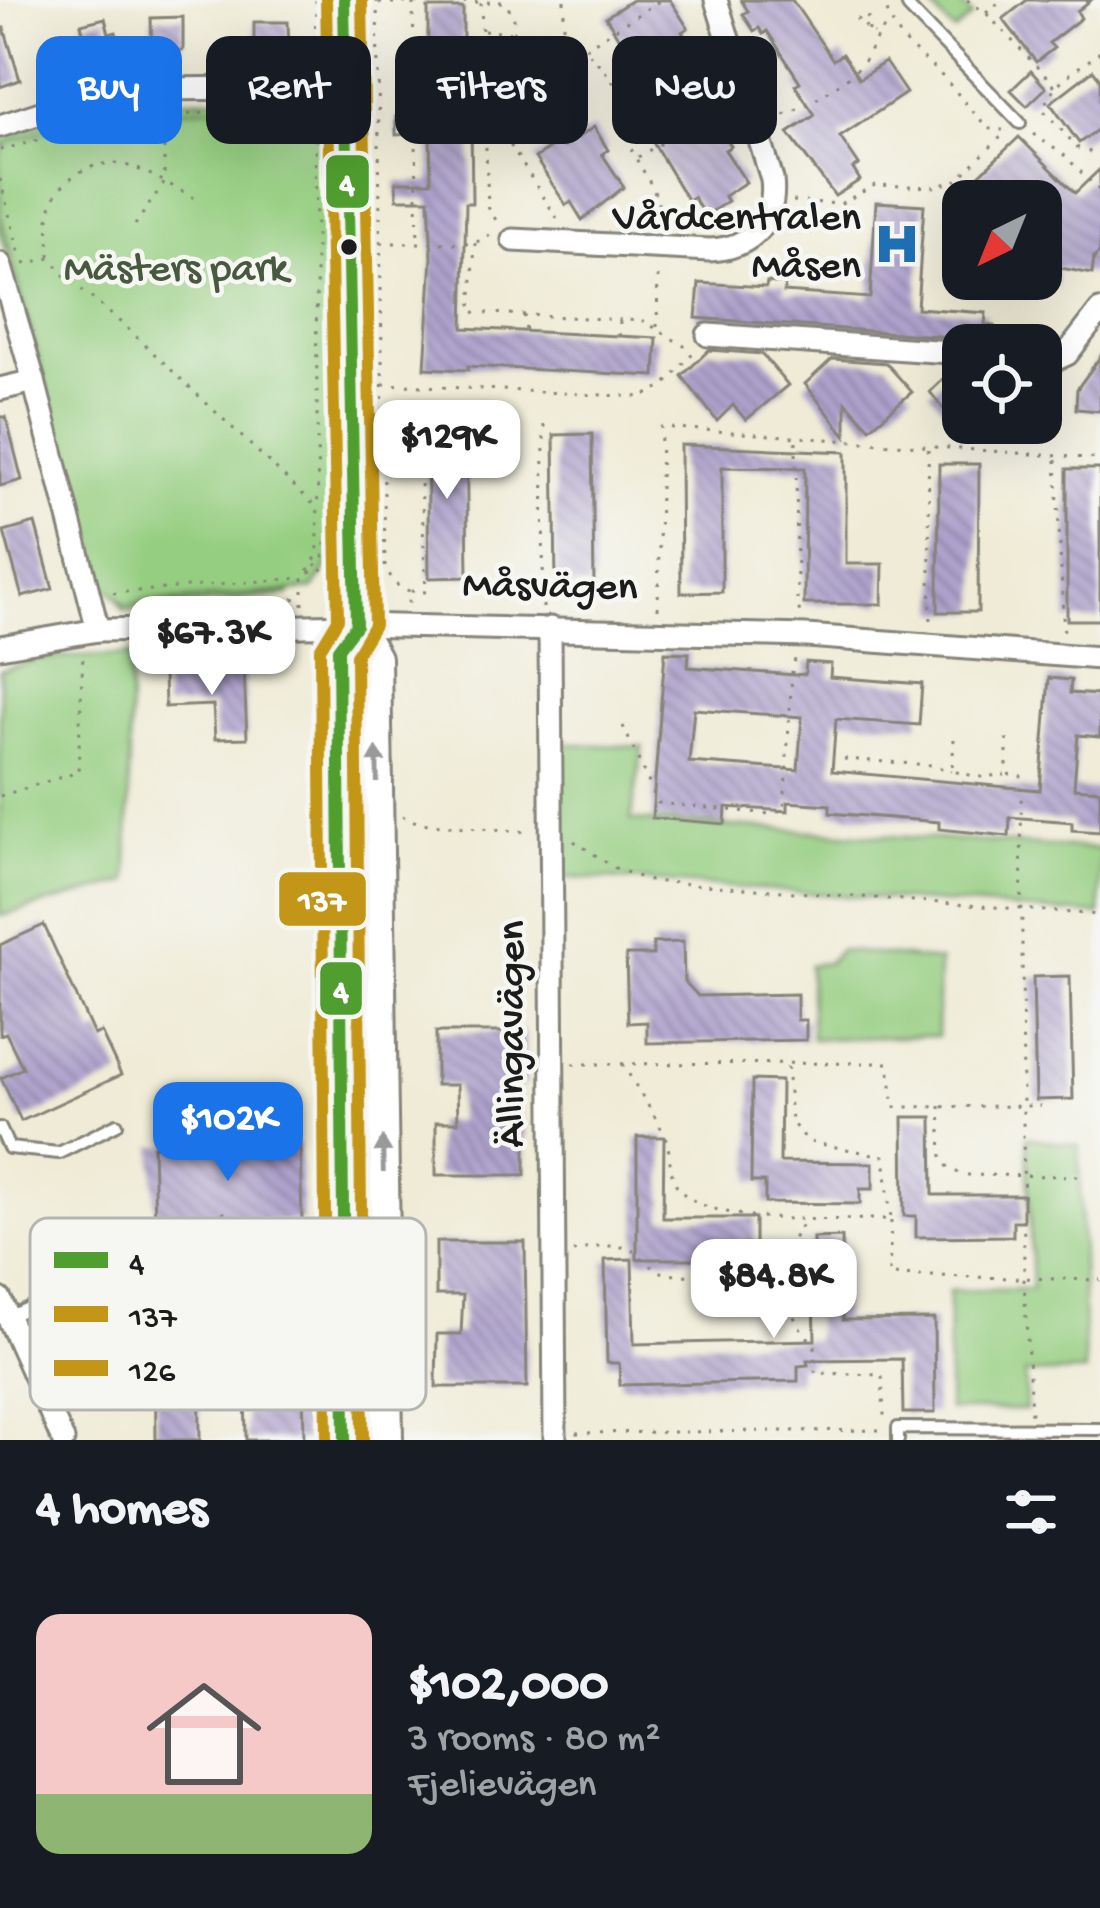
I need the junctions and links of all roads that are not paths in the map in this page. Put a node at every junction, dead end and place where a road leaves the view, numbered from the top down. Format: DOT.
graph roads {
  1 [pos="344,0"];
  2 [pos="716,0"];
  3 [pos="906,0"];
  4 [pos="336,36"];
  5 [pos="206,90"];
  6 [pos="1023,125"];
  7 [pos="0,126"];
  8 [pos="327,144"];
  9 [pos="508,231"];
  10 [pos="11,264"];
  11 [pos="1100,311"];
  12 [pos="708,335"];
  13 [pos="942,352"];
  14 [pos="1062,356"];
  15 [pos="34,381"];
  16 [pos="0,389"];
  17 [pos="356,625"];
  18 [pos="546,627"];
  19 [pos="91,631"];
  20 [pos="0,647"];
  21 [pos="1100,658"];
  22 [pos="117,1124"];
  23 [pos="0,1128"];
  24 [pos="343,1218"];
  25 [pos="384,1218"];
  26 [pos="4,1308"];
  27 [pos="30,1366"];
  28 [pos="50,1410"];
  29 [pos="345,1410"];
  30 [pos="387,1410"];
  31 [pos="1100,1429"];
  32 [pos="894,1433"];
  33 [pos="555,1437"];
  34 [pos="63,1440"];
  35 [pos="345,1440"];
  36 [pos="387,1440"];
  1 -- 4 [label="main road"];
  2 -- 9 [label="street"];
  3 -- 6 [label="lane"];
  5 -- 7 [label="street"];
  8 -- 17 [label="main road"];
  10 -- 15 [label="street"];
  11 -- 14 [label="street"];
  12 -- 13 [label="street"];
  15 -- 16 [label="street"];
  15 -- 19 [label="street"];
  17 -- 18 [label="street, Måsvägen"];
  17 -- 19 [label="street, Måsvägen"];
  17 -- 24 [label="main road"];
  25 -- 17 [label="main road, one-way"];
  18 -- 21 [label="street, Måsvägen"];
  18 -- 33 [label="street, Ällingavägen"];
  19 -- 20 [label="street, Måsvägen"];
  22 -- 23 [label="lane"];
  26 -- 27 [label="street"];
  28 -- 34 [label="street"];
  29 -- 35 [label="main road"];
  36 -- 30 [label="main road, one-way"];
  31 -- 32 [label="lane"];
}
